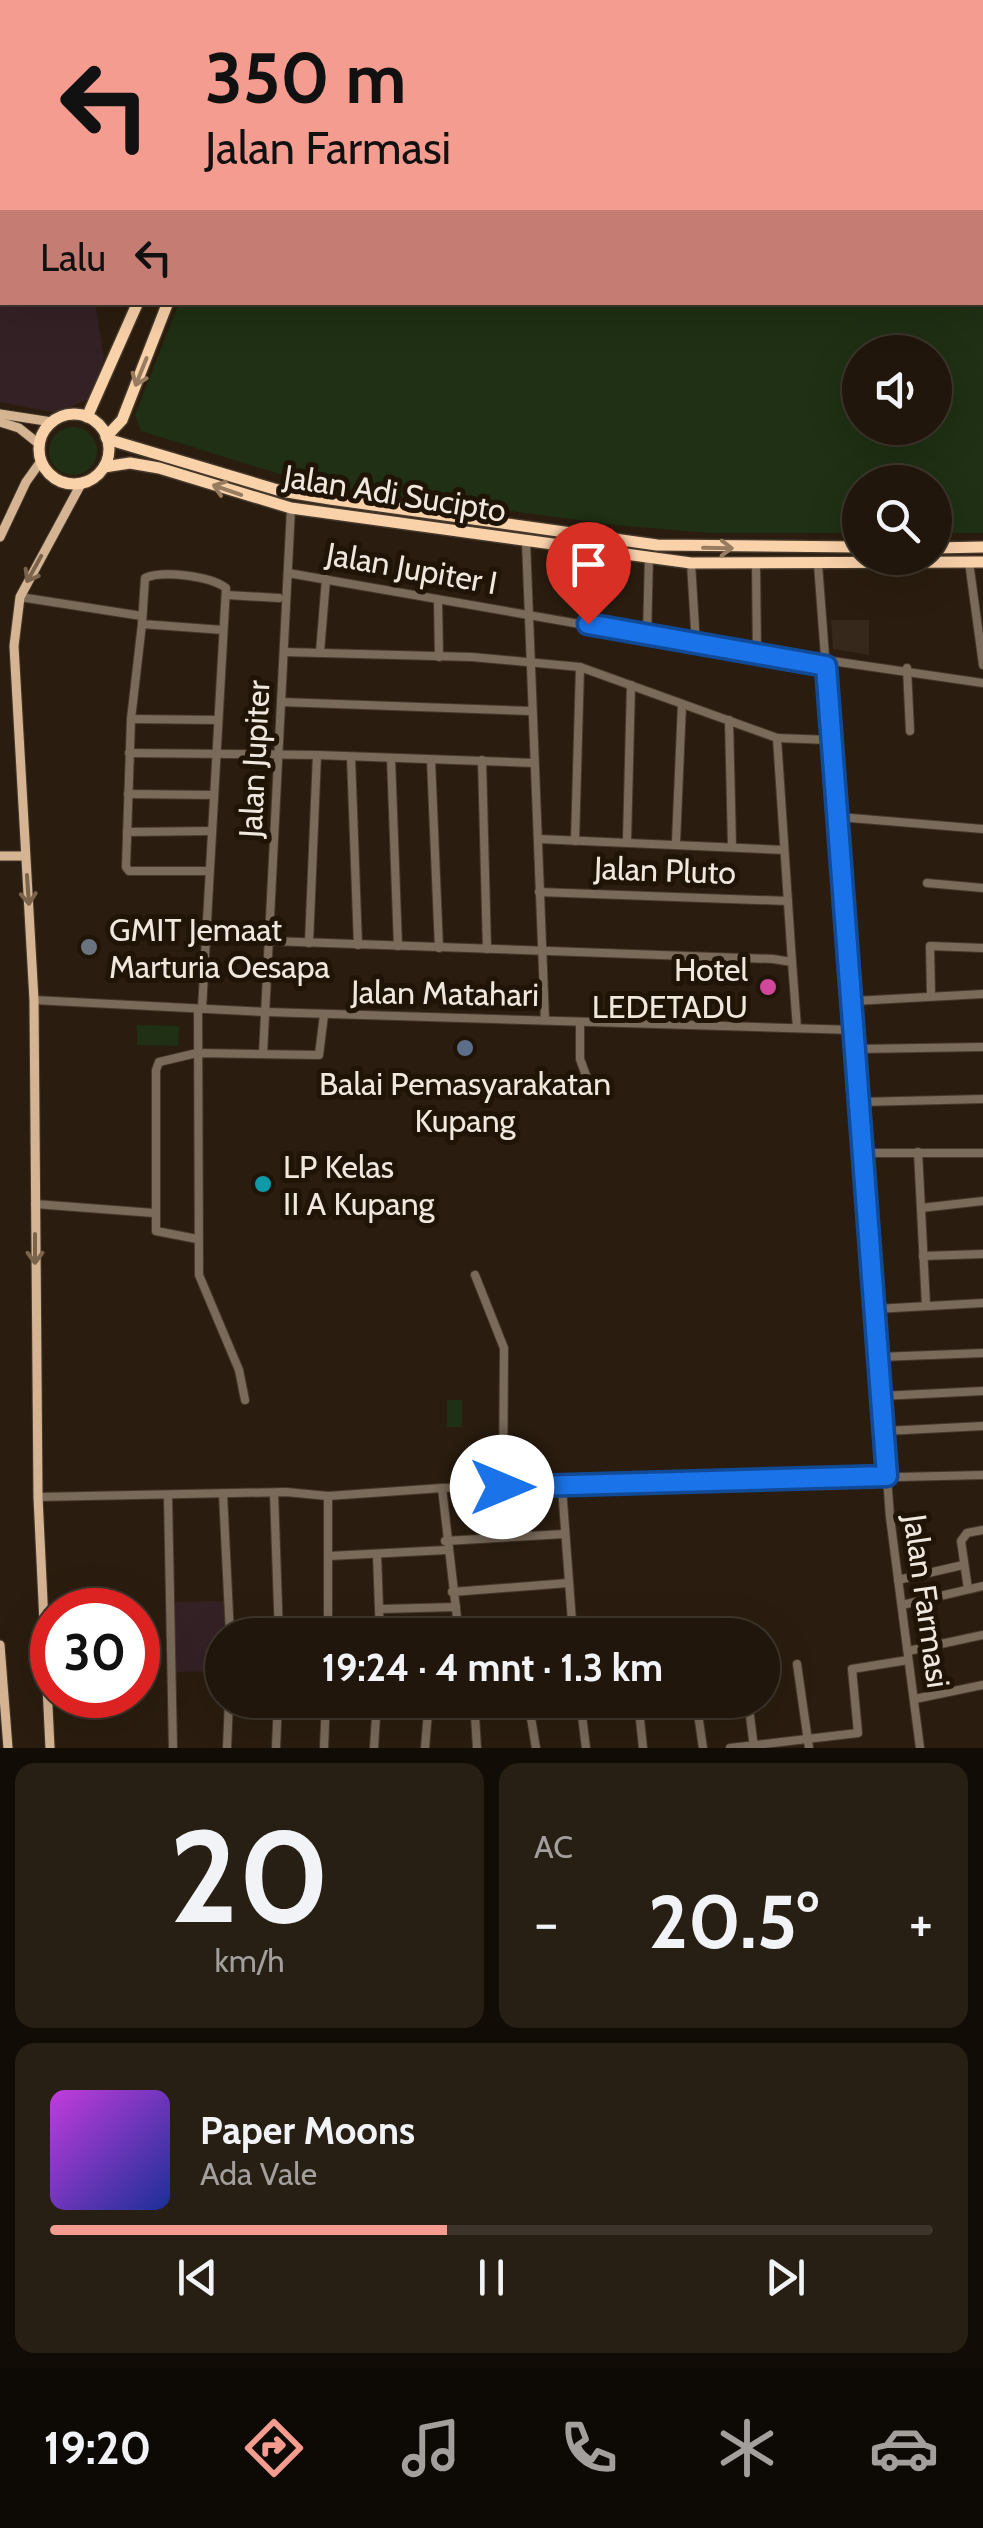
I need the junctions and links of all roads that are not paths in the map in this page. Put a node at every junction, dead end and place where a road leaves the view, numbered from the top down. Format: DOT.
graph roads {
  1 [pos="137,305"];
  2 [pos="167,305"];
  3 [pos="0,414"];
  4 [pos="88,417"];
  5 [pos="0,422"];
  6 [pos="52,422"];
  7 [pos="107,438"];
  8 [pos="40,444"];
  9 [pos="41,461"];
  10 [pos="104,468"];
  11 [pos="81,484"];
  12 [pos="291,508"];
  13 [pos="568,532"];
  14 [pos="0,537"];
  15 [pos="526,541"];
  16 [pos="569,546"];
  17 [pos="842,547"];
  18 [pos="983,547"];
  19 [pos="952,548"];
  20 [pos="649,556"];
  21 [pos="691,562"];
  22 [pos="969,562"];
  23 [pos="983,562"];
  24 [pos="756,563"];
  25 [pos="818,564"];
  26 [pos="288,573"];
  27 [pos="326,579"];
  28 [pos="227,595"];
  29 [pos="20,596"];
  30 [pos="280,598"];
  31 [pos="438,600"];
  32 [pos="528,613"];
  33 [pos="142,620"];
  34 [pos="224,630"];
  35 [pos="647,636"];
  36 [pos="696,646"];
  37 [pos="284,652"];
  38 [pos="320,652"];
  39 [pos="982,654"];
  40 [pos="439,656"];
  41 [pos="758,656"];
  42 [pos="529,661"];
  43 [pos="826,663"];
  44 [pos="983,665"];
  45 [pos="580,667"];
  46 [pos="907,668"];
  47 [pos="983,683"];
  48 [pos="631,685"];
  49 [pos="281,702"];
  50 [pos="682,704"];
  51 [pos="531,711"];
  52 [pos="131,719"];
  53 [pos="218,720"];
  54 [pos="729,720"];
  55 [pos="910,731"];
  56 [pos="777,738"];
  57 [pos="830,740"];
  58 [pos="130,753"];
  59 [pos="216,754"];
  60 [pos="279,755"];
  61 [pos="317,755"];
  62 [pos="351,757"];
  63 [pos="391,758"];
  64 [pos="432,760"];
  65 [pos="482,760"];
  66 [pos="534,763"];
  67 [pos="128,794"];
  68 [pos="214,795"];
  69 [pos="838,816"];
  70 [pos="983,829"];
  71 [pos="212,831"];
  72 [pos="128,832"];
  73 [pos="538,839"];
  74 [pos="627,840"];
  75 [pos="575,841"];
  76 [pos="676,842"];
  77 [pos="732,846"];
  78 [pos="784,850"];
  79 [pos="0,856"];
  80 [pos="26,856"];
  81 [pos="208,872"];
  82 [pos="926,883"];
  83 [pos="983,888"];
  84 [pos="540,892"];
  85 [pos="788,900"];
  86 [pos="270,942"];
  87 [pos="309,942"];
  88 [pos="358,945"];
  89 [pos="398,946"];
  90 [pos="438,948"];
  91 [pos="983,948"];
  92 [pos="488,949"];
  93 [pos="544,952"];
  94 [pos="792,962"];
  95 [pos="983,994"];
  96 [pos="931,996"];
  97 [pos="34,1000"];
  98 [pos="854,1000"];
  99 [pos="200,1009"];
  100 [pos="266,1012"];
  101 [pos="324,1014"];
  102 [pos="546,1020"];
  103 [pos="580,1022"];
  104 [pos="798,1028"];
  105 [pos="854,1030"];
  106 [pos="983,1047"];
  107 [pos="856,1049"];
  108 [pos="196,1053"];
  109 [pos="263,1054"];
  110 [pos="587,1078"];
  111 [pos="983,1100"];
  112 [pos="860,1102"];
  113 [pos="918,1152"];
  114 [pos="983,1152"];
  115 [pos="862,1153"];
  116 [pos="983,1202"];
  117 [pos="36,1204"];
  118 [pos="921,1208"];
  119 [pos="154,1213"];
  120 [pos="197,1238"];
  121 [pos="983,1254"];
  122 [pos="923,1256"];
  123 [pos="475,1275"];
  124 [pos="983,1303"];
  125 [pos="926,1306"];
  126 [pos="875,1309"];
  127 [pos="983,1353"];
  128 [pos="879,1357"];
  129 [pos="983,1390"];
  130 [pos="881,1396"];
  131 [pos="246,1400"];
  132 [pos="983,1426"];
  133 [pos="884,1431"];
  134 [pos="983,1475"];
  135 [pos="887,1476"];
  136 [pos="502,1487"];
  137 [pos="442,1488"];
  138 [pos="562,1488"];
  139 [pos="274,1493"];
  140 [pos="224,1494"];
  141 [pos="168,1496"];
  142 [pos="328,1496"];
  143 [pos="38,1497"];
  144 [pos="983,1530"];
  145 [pos="564,1534"];
  146 [pos="446,1545"];
  147 [pos="377,1554"];
  148 [pos="329,1556"];
  149 [pos="963,1565"];
  150 [pos="898,1580"];
  151 [pos="568,1584"];
  152 [pos="983,1586"];
  153 [pos="968,1589"];
  154 [pos="452,1592"];
  155 [pos="902,1605"];
  156 [pos="456,1607"];
  157 [pos="382,1609"];
  158 [pos="229,1618"];
  159 [pos="278,1618"];
  160 [pos="328,1618"];
  161 [pos="381,1618"];
  162 [pos="457,1618"];
  163 [pos="572,1618"];
  164 [pos="983,1635"];
  165 [pos="0,1645"];
  166 [pos="908,1656"];
  167 [pos="797,1664"];
  168 [pos="983,1685"];
  169 [pos="915,1699"];
  170 [pos="228,1718"];
  171 [pos="277,1718"];
  172 [pos="325,1718"];
  173 [pos="376,1718"];
  174 [pos="427,1718"];
  175 [pos="475,1718"];
  176 [pos="531,1718"];
  177 [pos="582,1718"];
  178 [pos="640,1718"];
  179 [pos="699,1718"];
  180 [pos="750,1718"];
  181 [pos="808,1744"];
  182 [pos="754,1747"];
  183 [pos="8,1748"];
  184 [pos="50,1748"];
  185 [pos="174,1748"];
  186 [pos="227,1748"];
  187 [pos="276,1748"];
  188 [pos="324,1748"];
  189 [pos="374,1748"];
  190 [pos="425,1748"];
  191 [pos="477,1748"];
  192 [pos="536,1748"];
  193 [pos="586,1748"];
  194 [pos="644,1748"];
  195 [pos="703,1748"];
  196 [pos="730,1748"];
  197 [pos="920,1748"];
  1 -- 4 [label="highway"];
  2 -- 7 [label="highway, one-way"];
  3 -- 6 [label="main road"];
  4 -- 6 [label="highway"];
  4 -- 7 [label="highway"];
  5 -- 8 [label="main road"];
  6 -- 8 [label="highway"];
  7 -- 10 [label="highway"];
  7 -- 13 [label="highway, Jalan Adi Sucipto"];
  8 -- 9 [label="highway"];
  9 -- 11 [label="highway"];
  9 -- 14 [label="main road"];
  10 -- 11 [label="highway"];
  12 -- 10 [label="highway, Jalan Adi Sucipto, one-way"];
  11 -- 29 [label="main road, one-way"];
  12 -- 15 [label="highway, Jalan Adi Sucipto"];
  12 -- 26 [label="street, Jalan Jupiter"];
  13 -- 16 [label="highway"];
  13 -- 17 [label="highway, Jalan Adi Sucipto, one-way"];
  15 -- 16 [label="highway, Jalan Adi Sucipto"];
  15 -- 32 [label="street"];
  16 -- 20 [label="highway, Jalan Adi Sucipto"];
  18 -- 19 [label="highway"];
  20 -- 21 [label="highway, Jalan Adi Sucipto"];
  20 -- 35 [label="street"];
  21 -- 24 [label="highway, Jalan Adi Sucipto"];
  21 -- 36 [label="street"];
  22 -- 23 [label="highway, Jalan Adi Sucipto"];
  22 -- 25 [label="highway, Jalan Adi Sucipto"];
  22 -- 39 [label="street"];
  24 -- 25 [label="highway, Jalan Adi Sucipto"];
  24 -- 41 [label="street"];
  25 -- 43 [label="street, Jalan Farmasi"];
  26 -- 27 [label="street, Jalan Jupiter I"];
  26 -- 37 [label="street, Jalan Jupiter"];
  27 -- 31 [label="street, Jalan Jupiter I"];
  27 -- 38 [label="street"];
  28 -- 30 [label="street"];
  28 -- 33 [label="street"];
  28 -- 34 [label="street"];
  29 -- 33 [label="street"];
  29 -- 80 [label="main road"];
  31 -- 32 [label="street, Jalan Jupiter I"];
  31 -- 40 [label="street"];
  32 -- 35 [label="street, Jalan Jupiter I"];
  32 -- 42 [label="street"];
  33 -- 34 [label="street"];
  33 -- 52 [label="street"];
  34 -- 53 [label="street"];
  35 -- 36 [label="street, Jalan Jupiter I"];
  36 -- 41 [label="street, Jalan Jupiter I"];
  37 -- 38 [label="street"];
  37 -- 49 [label="street, Jalan Jupiter"];
  38 -- 40 [label="street"];
  39 -- 44 [label="street"];
  40 -- 42 [label="street"];
  41 -- 43 [label="street, Jalan Jupiter I"];
  42 -- 45 [label="street"];
  42 -- 51 [label="street"];
  43 -- 46 [label="street, Jalan Jupiter I"];
  43 -- 57 [label="street, Jalan Farmasi"];
  45 -- 48 [label="street"];
  45 -- 75 [label="street"];
  46 -- 47 [label="street, Jalan Jupiter I"];
  46 -- 55 [label="street"];
  48 -- 50 [label="street"];
  48 -- 74 [label="street"];
  49 -- 51 [label="street"];
  49 -- 60 [label="street, Jalan Jupiter"];
  50 -- 54 [label="street"];
  50 -- 76 [label="street"];
  51 -- 66 [label="street"];
  52 -- 53 [label="street"];
  52 -- 58 [label="street"];
  53 -- 59 [label="street"];
  54 -- 56 [label="street"];
  54 -- 77 [label="street"];
  56 -- 57 [label="street"];
  56 -- 78 [label="street"];
  57 -- 69 [label="street, Jalan Farmasi"];
  58 -- 59 [label="street"];
  58 -- 67 [label="street"];
  59 -- 60 [label="street"];
  59 -- 68 [label="street"];
  60 -- 61 [label="street"];
  60 -- 86 [label="street, Jalan Jupiter"];
  61 -- 62 [label="street"];
  61 -- 87 [label="street"];
  62 -- 63 [label="street"];
  62 -- 88 [label="street"];
  63 -- 64 [label="street"];
  63 -- 89 [label="street"];
  64 -- 65 [label="street"];
  64 -- 90 [label="street"];
  65 -- 66 [label="street"];
  65 -- 92 [label="street"];
  66 -- 73 [label="street"];
  67 -- 68 [label="street"];
  67 -- 72 [label="street"];
  68 -- 71 [label="street"];
  69 -- 70 [label="street"];
  69 -- 98 [label="street, Jalan Farmasi"];
  71 -- 72 [label="street"];
  71 -- 81 [label="street"];
  72 -- 81 [label="street"];
  73 -- 75 [label="street"];
  73 -- 84 [label="street"];
  74 -- 75 [label="street"];
  74 -- 76 [label="street"];
  76 -- 77 [label="street"];
  77 -- 78 [label="street"];
  78 -- 85 [label="street"];
  79 -- 80 [label="main road"];
  80 -- 97 [label="main road, one-way"];
  81 -- 99 [label="street"];
  82 -- 83 [label="street"];
  84 -- 85 [label="street, Jalan Pluto"];
  84 -- 93 [label="street"];
  85 -- 94 [label="street"];
  86 -- 87 [label="street"];
  86 -- 100 [label="street, Jalan Jupiter"];
  87 -- 88 [label="street"];
  88 -- 89 [label="street"];
  89 -- 90 [label="street"];
  90 -- 92 [label="street"];
  91 -- 96 [label="street"];
  92 -- 93 [label="street"];
  93 -- 94 [label="street"];
  93 -- 102 [label="street"];
  94 -- 104 [label="street"];
  95 -- 96 [label="street"];
  96 -- 98 [label="street"];
  97 -- 99 [label="street, Jalan Matahari"];
  97 -- 117 [label="main road"];
  98 -- 105 [label="street, Jalan Farmasi"];
  99 -- 100 [label="street, Jalan Matahari"];
  99 -- 108 [label="street"];
  100 -- 101 [label="street, Jalan Matahari"];
  100 -- 109 [label="street, Jalan Jupiter"];
  101 -- 102 [label="street, Jalan Matahari"];
  101 -- 109 [label="street"];
  102 -- 103 [label="street, Jalan Matahari"];
  103 -- 104 [label="street, Jalan Matahari"];
  103 -- 110 [label="street"];
  104 -- 105 [label="street, Jalan Matahari"];
  105 -- 107 [label="street, Jalan Farmasi"];
  106 -- 107 [label="street"];
  107 -- 112 [label="street, Jalan Farmasi"];
  108 -- 109 [label="street"];
  108 -- 119 [label="street"];
  108 -- 120 [label="street"];
  111 -- 112 [label="street"];
  112 -- 115 [label="street, Jalan Farmasi"];
  113 -- 114 [label="street"];
  113 -- 115 [label="street"];
  113 -- 118 [label="street"];
  115 -- 126 [label="street, Jalan Farmasi"];
  116 -- 118 [label="street"];
  117 -- 119 [label="street"];
  117 -- 143 [label="main road, one-way"];
  118 -- 122 [label="street"];
  119 -- 120 [label="street"];
  120 -- 131 [label="street"];
  121 -- 122 [label="street"];
  122 -- 125 [label="street"];
  123 -- 136 [label="street"];
  124 -- 125 [label="street"];
  125 -- 126 [label="street"];
  126 -- 128 [label="street, Jalan Farmasi"];
  127 -- 128 [label="street"];
  128 -- 130 [label="street, Jalan Farmasi"];
  129 -- 130 [label="street"];
  130 -- 133 [label="street, Jalan Farmasi"];
  132 -- 133 [label="street"];
  133 -- 135 [label="street, Jalan Farmasi"];
  134 -- 135 [label="street"];
  135 -- 138 [label="street"];
  135 -- 150 [label="street, Jalan Farmasi"];
  136 -- 137 [label="street"];
  136 -- 138 [label="street"];
  137 -- 142 [label="street"];
  137 -- 146 [label="street"];
  138 -- 145 [label="street"];
  139 -- 140 [label="street"];
  139 -- 142 [label="street"];
  139 -- 159 [label="street"];
  140 -- 141 [label="street"];
  140 -- 158 [label="street"];
  141 -- 143 [label="street"];
  141 -- 185 [label="street"];
  142 -- 148 [label="street"];
  143 -- 184 [label="main road"];
  144 -- 149 [label="street"];
  145 -- 146 [label="street"];
  145 -- 151 [label="street"];
  146 -- 147 [label="street"];
  146 -- 154 [label="street"];
  147 -- 148 [label="street"];
  147 -- 157 [label="street"];
  148 -- 160 [label="street"];
  149 -- 150 [label="street"];
  149 -- 153 [label="street"];
  150 -- 155 [label="street, Jalan Farmasi"];
  151 -- 154 [label="street"];
  151 -- 163 [label="street"];
  152 -- 153 [label="street"];
  153 -- 155 [label="street"];
  154 -- 156 [label="street"];
  155 -- 166 [label="street, Jalan Farmasi"];
  156 -- 157 [label="street"];
  156 -- 162 [label="street"];
  157 -- 161 [label="street"];
  164 -- 166 [label="street"];
  165 -- 183 [label="main road"];
  166 -- 169 [label="street, Jalan Farmasi"];
  166 -- 181 [label="street"];
  167 -- 181 [label="street"];
  168 -- 169 [label="street"];
  169 -- 197 [label="street, Jalan Farmasi"];
  170 -- 186 [label="street"];
  171 -- 187 [label="street"];
  172 -- 188 [label="street"];
  173 -- 189 [label="street"];
  174 -- 190 [label="street"];
  175 -- 191 [label="street"];
  176 -- 192 [label="street"];
  177 -- 193 [label="street"];
  178 -- 194 [label="street"];
  179 -- 195 [label="street"];
  180 -- 182 [label="street"];
  181 -- 182 [label="street"];
  182 -- 196 [label="street"];
}
